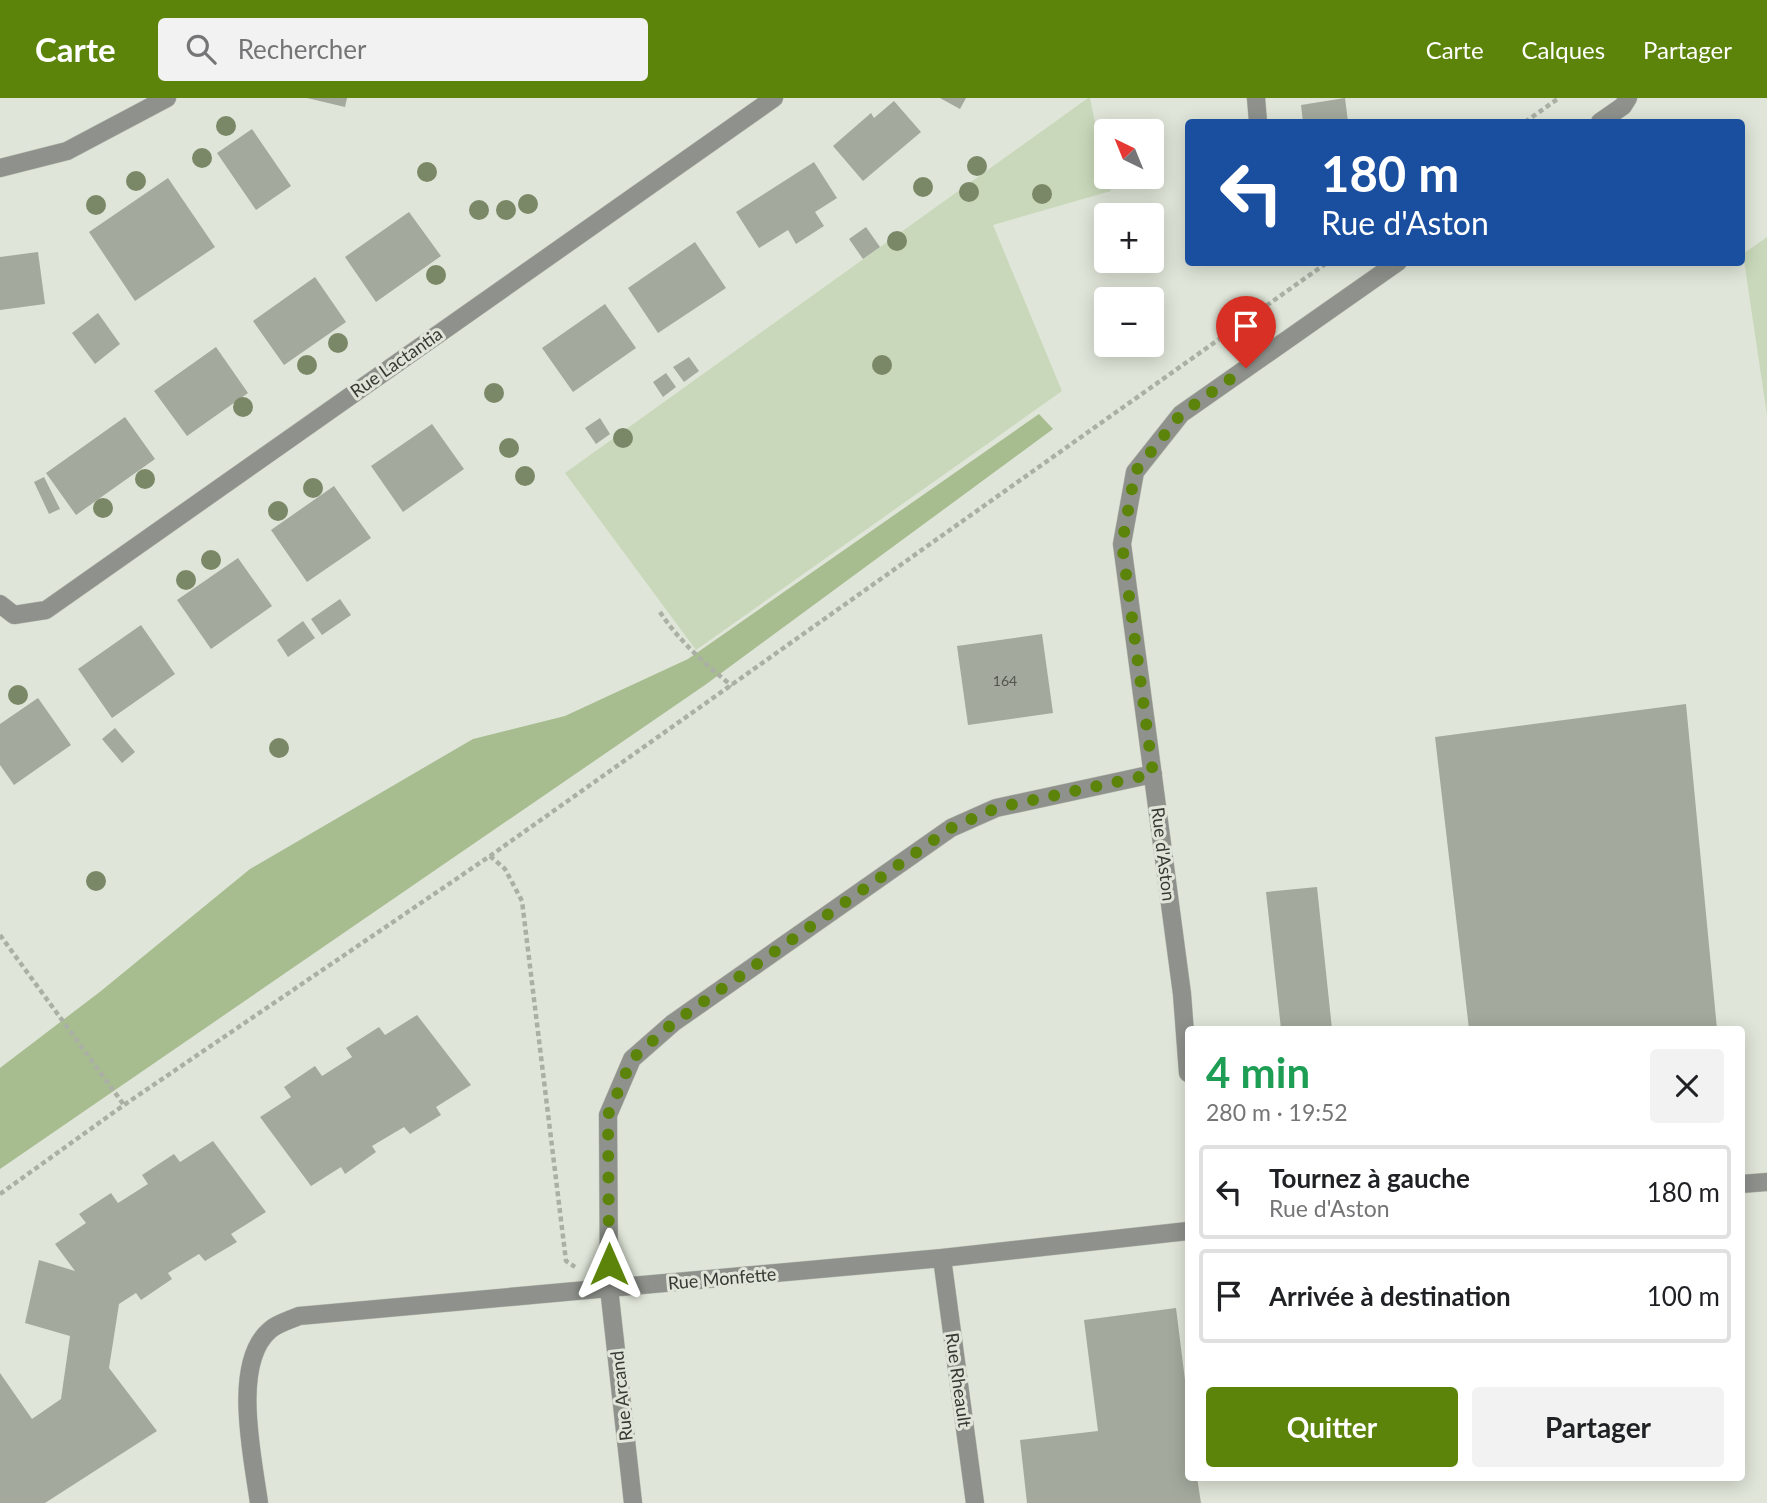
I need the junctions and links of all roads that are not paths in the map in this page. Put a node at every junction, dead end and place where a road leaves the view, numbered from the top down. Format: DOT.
graph roads {
  1 [pos="167,98"];
  2 [pos="774,98"];
  3 [pos="1256,98"];
  4 [pos="1628,98"];
  5 [pos="1258,119"];
  6 [pos="1604,119"];
  7 [pos="0,168"];
  8 [pos="1392,266"];
  9 [pos="7,609"];
  10 [pos="1153,774"];
  11 [pos="1185,1034"];
  12 [pos="1767,1182"];
  13 [pos="1745,1184"];
  14 [pos="1185,1231"];
  15 [pos="942,1258"];
  16 [pos="609,1289"];
  17 [pos="259,1503"];
  18 [pos="633,1503"];
  19 [pos="975,1503"];
  1 -- 7 [label="street"];
  2 -- 9 [label="street, Rue Lactantia"];
  3 -- 5 [label="street"];
  4 -- 6 [label="street"];
  8 -- 10 [label="street, Rue d'Aston"];
  10 -- 11 [label="street, Rue d'Aston"];
  10 -- 16 [label="street, Rue Arcand"];
  12 -- 13 [label="street"];
  14 -- 15 [label="street, Rue Monfette"];
  15 -- 16 [label="street, Rue Monfette"];
  15 -- 19 [label="street, Rue Rheault"];
  16 -- 17 [label="street, Rue Monfette"];
  16 -- 18 [label="street, Rue Arcand"];
}
